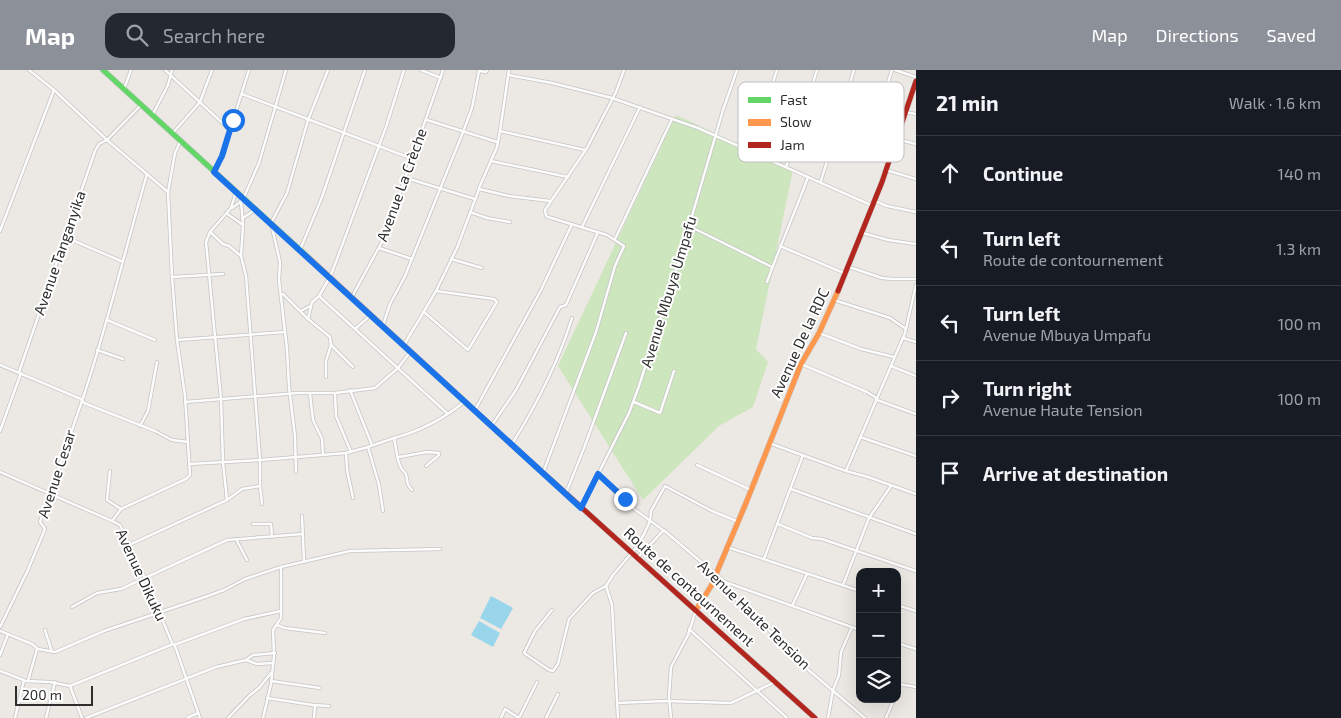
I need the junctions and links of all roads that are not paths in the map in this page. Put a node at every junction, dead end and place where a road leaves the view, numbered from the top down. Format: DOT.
graph roads {
  1 [pos="29,70"];
  2 [pos="103,70"];
  3 [pos="131,70"];
  4 [pos="165,70"];
  5 [pos="172,70"];
  6 [pos="212,70"];
  7 [pos="249,70"];
  8 [pos="286,70"];
  9 [pos="328,70"];
  10 [pos="365,70"];
  11 [pos="404,70"];
  12 [pos="421,70"];
  13 [pos="443,70"];
  14 [pos="487,70"];
  15 [pos="509,70"];
  16 [pos="623,70"];
  17 [pos="737,70"];
  18 [pos="778,70"];
  19 [pos="817,70"];
  20 [pos="854,70"];
  21 [pos="894,70"];
  22 [pos="170,75"];
  23 [pos="508,75"];
  24 [pos="916,77"];
  25 [pos="441,78"];
  26 [pos="916,81"];
  27 [pos="774,82"];
  28 [pos="813,82"];
  29 [pos="850,82"];
  30 [pos="890,82"];
  31 [pos="124,89"];
  32 [pos="54,90"];
  33 [pos="242,94"];
  34 [pos="612,98"];
  35 [pos="200,102"];
  36 [pos="141,105"];
  37 [pos="274,106"];
  38 [pos="640,107"];
  39 [pos="904,112"];
  40 [pos="916,114"];
  41 [pos="152,116"];
  42 [pos="426,119"];
  43 [pos="672,119"];
  44 [pos="308,120"];
  45 [pos="231,130"];
  46 [pos="463,130"];
  47 [pos="500,131"];
  48 [pos="343,133"];
  49 [pos="172,134"];
  50 [pos="716,136"];
  51 [pos="107,140"];
  52 [pos="180,142"];
  53 [pos="497,142"];
  54 [pos="738,146"];
  55 [pos="378,147"];
  56 [pos="586,150"];
  57 [pos="413,159"];
  58 [pos="491,161"];
  59 [pos="775,162"];
  60 [pos="788,162"];
  61 [pos="827,162"];
  62 [pos="889,162"];
  63 [pos="786,167"];
  64 [pos="886,170"];
  65 [pos="214,172"];
  66 [pos="147,174"];
  67 [pos="568,177"];
  68 [pos="808,177"];
  69 [pos="406,178"];
  70 [pos="916,179"];
  71 [pos="821,181"];
  72 [pos="440,189"];
  73 [pos="479,189"];
  74 [pos="168,192"];
  75 [pos="236,192"];
  76 [pos="242,199"];
  77 [pos="475,199"];
  78 [pos="551,201"];
  79 [pos="874,203"];
  80 [pos="231,208"];
  81 [pos="256,209"];
  82 [pos="470,212"];
  83 [pos="916,212"];
  84 [pos="226,213"];
  85 [pos="243,218"];
  86 [pos="271,222"];
  87 [pos="510,222"];
  88 [pos="572,224"];
  89 [pos="243,225"];
  90 [pos="582,226"];
  91 [pos="689,226"];
  92 [pos="0,231"];
  93 [pos="210,232"];
  94 [pos="598,232"];
  95 [pos="863,234"];
  96 [pos="65,237"];
  97 [pos="616,239"];
  98 [pos="916,244"];
  99 [pos="780,246"];
  100 [pos="379,248"];
  101 [pos="300,250"];
  102 [pos="241,256"];
  103 [pos="412,259"];
  104 [pos="451,259"];
  105 [pos="121,261"];
  106 [pos="772,267"];
  107 [pos="849,267"];
  108 [pos="482,268"];
  109 [pos="223,274"];
  110 [pos="846,274"];
  111 [pos="208,275"];
  112 [pos="172,277"];
  113 [pos="330,277"];
  114 [pos="916,279"];
  115 [pos="767,282"];
  116 [pos="916,285"];
  117 [pos="436,291"];
  118 [pos="281,293"];
  119 [pos="319,296"];
  120 [pos="352,297"];
  121 [pos="914,299"];
  122 [pos="834,300"];
  123 [pos="310,306"];
  124 [pos="301,311"];
  125 [pos="424,312"];
  126 [pos="371,314"];
  127 [pos="308,318"];
  128 [pos="572,318"];
  129 [pos="107,320"];
  130 [pos="384,326"];
  131 [pos="355,329"];
  132 [pos="906,329"];
  133 [pos="285,332"];
  134 [pos="626,333"];
  135 [pos="819,333"];
  136 [pos="249,334"];
  137 [pos="214,337"];
  138 [pos="903,338"];
  139 [pos="155,340"];
  140 [pos="177,340"];
  141 [pos="916,342"];
  142 [pos="331,345"];
  143 [pos="404,345"];
  144 [pos="97,350"];
  145 [pos="411,351"];
  146 [pos="894,357"];
  147 [pos="123,359"];
  148 [pos="157,362"];
  149 [pos="801,364"];
  150 [pos="0,365"];
  151 [pos="891,366"];
  152 [pos="353,367"];
  153 [pos="398,368"];
  154 [pos="674,371"];
  155 [pos="20,373"];
  156 [pos="326,376"];
  157 [pos="916,376"];
  158 [pos="350,390"];
  159 [pos="334,393"];
  160 [pos="290,394"];
  161 [pos="310,394"];
  162 [pos="254,397"];
  163 [pos="221,399"];
  164 [pos="877,400"];
  165 [pos="82,401"];
  166 [pos="465,401"];
  167 [pos="185,402"];
  168 [pos="634,402"];
  169 [pos="475,410"];
  170 [pos="448,414"];
  171 [pos="916,414"];
  172 [pos="492,425"];
  173 [pos="140,426"];
  174 [pos="0,431"];
  175 [pos="860,437"];
  176 [pos="394,438"];
  177 [pos="188,442"];
  178 [pos="769,443"];
  179 [pos="512,444"];
  180 [pos="370,446"];
  181 [pos="351,452"];
  182 [pos="346,453"];
  183 [pos="323,455"];
  184 [pos="803,455"];
  185 [pos="916,456"];
  186 [pos="296,457"];
  187 [pos="399,457"];
  188 [pos="260,460"];
  189 [pos="223,463"];
  190 [pos="189,464"];
  191 [pos="697,465"];
  192 [pos="426,466"];
  193 [pos="110,471"];
  194 [pos="846,471"];
  195 [pos="0,472"];
  196 [pos="296,472"];
  197 [pos="543,472"];
  198 [pos="598,474"];
  199 [pos="260,486"];
  200 [pos="892,486"];
  201 [pos="791,489"];
  202 [pos="412,490"];
  203 [pos="751,490"];
  204 [pos="566,493"];
  205 [pos="50,494"];
  206 [pos="916,494"];
  207 [pos="353,498"];
  208 [pos="227,500"];
  209 [pos="262,504"];
  210 [pos="581,508"];
  211 [pos="121,509"];
  212 [pos="383,511"];
  213 [pos="302,516"];
  214 [pos="869,518"];
  215 [pos="112,521"];
  216 [pos="650,521"];
  217 [pos="739,522"];
  218 [pos="253,524"];
  219 [pos="778,524"];
  220 [pos="664,530"];
  221 [pos="303,534"];
  222 [pos="916,534"];
  223 [pos="272,537"];
  224 [pos="236,539"];
  225 [pos="129,545"];
  226 [pos="727,547"];
  227 [pos="644,549"];
  228 [pos="440,550"];
  229 [pos="633,551"];
  230 [pos="857,551"];
  231 [pos="638,558"];
  232 [pos="764,559"];
  233 [pos="247,560"];
  234 [pos="304,561"];
  235 [pos="281,566"];
  236 [pos="916,571"];
  237 [pos="807,574"];
  238 [pos="715,576"];
  239 [pos="145,578"];
  240 [pos="725,582"];
  241 [pos="606,586"];
  242 [pos="843,586"];
  243 [pos="856,590"];
  244 [pos="792,606"];
  245 [pos="901,606"];
  246 [pos="72,607"];
  247 [pos="552,610"];
  248 [pos="696,610"];
  249 [pos="281,611"];
  250 [pos="916,611"];
  251 [pos="159,612"];
  252 [pos="277,625"];
  253 [pos="0,627"];
  254 [pos="852,627"];
  255 [pos="856,628"];
  256 [pos="689,629"];
  257 [pos="45,630"];
  258 [pos="0,631"];
  259 [pos="325,633"];
  260 [pos="8,634"];
  261 [pos="173,644"];
  262 [pos="901,644"];
  263 [pos="37,649"];
  264 [pos="916,649"];
  265 [pos="52,652"];
  266 [pos="274,653"];
  267 [pos="0,655"];
  268 [pos="246,660"];
  269 [pos="273,663"];
  270 [pos="0,671"];
  271 [pos="272,672"];
  272 [pos="186,678"];
  273 [pos="26,680"];
  274 [pos="271,681"];
  275 [pos="55,682"];
  276 [pos="537,682"];
  277 [pos="776,682"];
  278 [pos="901,684"];
  279 [pos="70,686"];
  280 [pos="916,687"];
  281 [pos="320,688"];
  282 [pos="833,690"];
  283 [pos="758,691"];
  284 [pos="558,694"];
  285 [pos="267,698"];
  286 [pos="670,701"];
  287 [pos="617,703"];
  288 [pos="892,703"];
  289 [pos="313,705"];
  290 [pos="329,706"];
  291 [pos="198,713"];
  292 [pos="15,718"];
  293 [pos="46,718"];
  294 [pos="82,718"];
  295 [pos="86,718"];
  296 [pos="187,718"];
  297 [pos="200,718"];
  298 [pos="228,718"];
  299 [pos="263,718"];
  300 [pos="314,718"];
  301 [pos="501,718"];
  302 [pos="546,718"];
  303 [pos="618,718"];
  304 [pos="671,718"];
  305 [pos="787,718"];
  306 [pos="815,718"];
  307 [pos="828,718"];
  308 [pos="865,718"];
  309 [pos="886,718"];
  1 -- 32 [label="street"];
  2 -- 31 [label="street, Route de contournement"];
  3 -- 31 [label="street"];
  4 -- 22 [label="street"];
  5 -- 22 [label="street"];
  6 -- 35 [label="street"];
  7 -- 33 [label="street"];
  8 -- 37 [label="street"];
  9 -- 44 [label="street"];
  10 -- 48 [label="street"];
  11 -- 55 [label="street"];
  12 -- 25 [label="street"];
  13 -- 25 [label="street, Avenue La Crèche"];
  14 -- 46 [label="street"];
  15 -- 23 [label="street"];
  16 -- 34 [label="street"];
  17 -- 50 [label="street, Avenue Mbuya Umpafu"];
  18 -- 27 [label="street"];
  19 -- 28 [label="street"];
  20 -- 29 [label="street"];
  21 -- 24 [label="street"];
  21 -- 30 [label="street"];
  22 -- 35 [label="street"];
  22 -- 41 [label="street"];
  23 -- 34 [label="street"];
  23 -- 47 [label="street"];
  25 -- 42 [label="street, Avenue La Crèche"];
  26 -- 39 [label="street, Avenue De la RDC"];
  31 -- 36 [label="street, Route de contournement"];
  32 -- 51 [label="street"];
  32 -- 92 [label="street"];
  33 -- 37 [label="street"];
  33 -- 45 [label="street"];
  34 -- 38 [label="street"];
  34 -- 56 [label="street"];
  35 -- 45 [label="street"];
  35 -- 49 [label="street"];
  36 -- 41 [label="street, Route de contournement"];
  36 -- 51 [label="street, Avenue Tanganyika"];
  37 -- 44 [label="street"];
  37 -- 76 [label="street"];
  38 -- 43 [label="street"];
  38 -- 90 [label="street"];
  39 -- 40 [label="street"];
  41 -- 49 [label="street, Route de contournement"];
  42 -- 46 [label="street"];
  42 -- 57 [label="street, Avenue La Crèche"];
  43 -- 50 [label="street"];
  43 -- 97 [label="street"];
  44 -- 48 [label="street"];
  44 -- 86 [label="street"];
  45 -- 65 [label="street"];
  46 -- 53 [label="street"];
  46 -- 72 [label="street"];
  47 -- 53 [label="street"];
  47 -- 56 [label="street"];
  48 -- 55 [label="street"];
  48 -- 101 [label="street"];
  49 -- 52 [label="street, Route de contournement"];
  50 -- 54 [label="street"];
  50 -- 91 [label="street, Avenue Mbuya Umpafu"];
  51 -- 66 [label="street"];
  51 -- 96 [label="street, Avenue Tanganyika"];
  52 -- 65 [label="street, Route de contournement"];
  52 -- 74 [label="street"];
  53 -- 58 [label="street"];
  55 -- 57 [label="street"];
  55 -- 113 [label="street"];
  56 -- 67 [label="street"];
  57 -- 69 [label="street, Avenue La Crèche"];
  58 -- 67 [label="street"];
  58 -- 73 [label="street"];
  59 -- 63 [label="street"];
  60 -- 63 [label="street"];
  61 -- 71 [label="street"];
  62 -- 64 [label="street, Avenue De la RDC"];
  63 -- 68 [label="street"];
  64 -- 70 [label="street"];
  64 -- 79 [label="street, Avenue De la RDC"];
  65 -- 75 [label="street, Route de contournement"];
  66 -- 74 [label="street"];
  66 -- 105 [label="street, Avenue Cesar"];
  67 -- 78 [label="street"];
  68 -- 71 [label="street"];
  68 -- 99 [label="street"];
  69 -- 72 [label="street"];
  69 -- 100 [label="street, Avenue La Crèche"];
  71 -- 79 [label="street"];
  72 -- 77 [label="street"];
  72 -- 103 [label="street"];
  73 -- 77 [label="street"];
  73 -- 78 [label="street"];
  74 -- 112 [label="street"];
  75 -- 76 [label="street, Route de contournement"];
  75 -- 80 [label="street"];
  76 -- 80 [label="street"];
  76 -- 81 [label="street, Route de contournement"];
  76 -- 85 [label="street"];
  77 -- 82 [label="street"];
  78 -- 88 [label="street"];
  79 -- 83 [label="street"];
  79 -- 95 [label="street, Avenue De la RDC"];
  80 -- 84 [label="street"];
  81 -- 85 [label="street"];
  81 -- 86 [label="street, Route de contournement"];
  82 -- 87 [label="street"];
  82 -- 104 [label="street"];
  84 -- 89 [label="street"];
  84 -- 93 [label="street"];
  85 -- 89 [label="street"];
  86 -- 101 [label="street, Route de contournement"];
  86 -- 118 [label="street"];
  88 -- 90 [label="street"];
  88 -- 169 [label="street"];
  89 -- 102 [label="street"];
  90 -- 94 [label="street"];
  91 -- 106 [label="street"];
  91 -- 168 [label="street, Avenue Mbuya Umpafu"];
  93 -- 102 [label="street"];
  93 -- 111 [label="street"];
  94 -- 97 [label="street"];
  94 -- 172 [label="street"];
  95 -- 98 [label="street"];
  95 -- 107 [label="street, Avenue De la RDC"];
  96 -- 105 [label="street"];
  96 -- 155 [label="street, Avenue Tanganyika"];
  97 -- 197 [label="street"];
  99 -- 106 [label="street"];
  99 -- 110 [label="street"];
  100 -- 103 [label="street"];
  100 -- 120 [label="street, Avenue La Crèche"];
  101 -- 113 [label="street, Route de contournement"];
  102 -- 136 [label="street"];
  103 -- 130 [label="street"];
  104 -- 108 [label="street"];
  104 -- 117 [label="street"];
  105 -- 129 [label="street, Avenue Cesar"];
  106 -- 115 [label="street"];
  107 -- 110 [label="street, Avenue De la RDC"];
  107 -- 114 [label="street"];
  109 -- 111 [label="street"];
  110 -- 122 [label="street, Avenue De la RDC"];
  111 -- 112 [label="street"];
  111 -- 137 [label="street"];
  112 -- 140 [label="street"];
  113 -- 119 [label="street"];
  113 -- 120 [label="street, Route de contournement"];
  116 -- 121 [label="street"];
  117 -- 125 [label="street"];
  117 -- 125 [label="street"];
  118 -- 124 [label="street"];
  118 -- 133 [label="street"];
  119 -- 123 [label="street"];
  119 -- 131 [label="street"];
  120 -- 126 [label="street, Route de contournement"];
  121 -- 132 [label="street"];
  122 -- 132 [label="street"];
  122 -- 135 [label="street, Avenue De la RDC"];
  123 -- 124 [label="street"];
  123 -- 127 [label="street"];
  124 -- 127 [label="street"];
  125 -- 143 [label="street"];
  126 -- 130 [label="street, Route de contournement"];
  126 -- 131 [label="street"];
  127 -- 142 [label="street"];
  128 -- 179 [label="street"];
  129 -- 139 [label="street"];
  129 -- 144 [label="street, Avenue Cesar"];
  130 -- 143 [label="street, Route de contournement"];
  131 -- 153 [label="street"];
  132 -- 138 [label="street"];
  133 -- 136 [label="street"];
  133 -- 160 [label="street"];
  134 -- 204 [label="street"];
  135 -- 146 [label="street"];
  135 -- 149 [label="street, Avenue De la RDC"];
  136 -- 137 [label="street"];
  136 -- 162 [label="street"];
  137 -- 140 [label="street"];
  137 -- 163 [label="street"];
  138 -- 141 [label="street"];
  138 -- 146 [label="street"];
  140 -- 167 [label="street"];
  142 -- 152 [label="street"];
  142 -- 156 [label="street"];
  143 -- 145 [label="street, Route de contournement"];
  144 -- 147 [label="street"];
  144 -- 165 [label="street, Avenue Cesar"];
  145 -- 153 [label="street"];
  145 -- 166 [label="street, Route de contournement"];
  146 -- 151 [label="street"];
  148 -- 173 [label="street"];
  149 -- 164 [label="street"];
  149 -- 178 [label="street, Avenue De la RDC"];
  150 -- 155 [label="street"];
  151 -- 157 [label="street"];
  151 -- 164 [label="street"];
  153 -- 158 [label="street"];
  153 -- 170 [label="street"];
  154 -- 168 [label="street"];
  155 -- 165 [label="street"];
  155 -- 174 [label="street, Avenue Tanganyika"];
  158 -- 159 [label="street"];
  158 -- 180 [label="street"];
  159 -- 161 [label="street"];
  159 -- 181 [label="street"];
  160 -- 161 [label="street"];
  160 -- 162 [label="street"];
  160 -- 186 [label="street"];
  161 -- 183 [label="street"];
  162 -- 163 [label="street"];
  162 -- 188 [label="street"];
  163 -- 167 [label="street"];
  163 -- 189 [label="street"];
  164 -- 171 [label="street"];
  164 -- 175 [label="street"];
  165 -- 173 [label="street"];
  165 -- 205 [label="street, Avenue Cesar"];
  166 -- 169 [label="street, Route de contournement"];
  166 -- 170 [label="street"];
  167 -- 177 [label="street"];
  168 -- 198 [label="street, Avenue Mbuya Umpafu"];
  169 -- 172 [label="street, Route de contournement"];
  170 -- 176 [label="street"];
  172 -- 179 [label="street, Route de contournement"];
  173 -- 177 [label="street"];
  175 -- 185 [label="street"];
  175 -- 194 [label="street"];
  176 -- 180 [label="street"];
  176 -- 187 [label="street"];
  177 -- 190 [label="street"];
  178 -- 184 [label="street"];
  178 -- 203 [label="street, Avenue De la RDC"];
  179 -- 197 [label="street, Route de contournement"];
  180 -- 181 [label="street"];
  180 -- 212 [label="street"];
  181 -- 182 [label="street"];
  182 -- 183 [label="street"];
  182 -- 207 [label="street"];
  183 -- 186 [label="street"];
  184 -- 194 [label="street"];
  184 -- 201 [label="street"];
  186 -- 188 [label="street"];
  186 -- 196 [label="street"];
  187 -- 192 [label="street"];
  187 -- 202 [label="street"];
  188 -- 189 [label="street"];
  188 -- 199 [label="street"];
  189 -- 190 [label="street"];
  189 -- 208 [label="street"];
  190 -- 211 [label="street"];
  191 -- 203 [label="street"];
  193 -- 211 [label="street"];
  194 -- 200 [label="street"];
  195 -- 205 [label="street, Avenue Dikuku"];
  197 -- 204 [label="street, Route de contournement"];
  198 -- 210 [label="street, Avenue Mbuya Umpafu"];
  198 -- 216 [label="street, Avenue Haute Tension"];
  199 -- 208 [label="street"];
  199 -- 209 [label="street"];
  200 -- 206 [label="street"];
  200 -- 214 [label="street"];
  201 -- 214 [label="street"];
  201 -- 219 [label="street"];
  203 -- 217 [label="street, Avenue De la RDC"];
  204 -- 210 [label="street, Route de contournement"];
  205 -- 215 [label="street, Avenue Dikuku"];
  205 -- 253 [label="street, Avenue Cesar"];
  208 -- 225 [label="street"];
  210 -- 229 [label="street, Route de contournement"];
  211 -- 215 [label="street"];
  213 -- 221 [label="street"];
  214 -- 222 [label="street"];
  214 -- 230 [label="street"];
  215 -- 225 [label="street, Avenue Dikuku"];
  216 -- 217 [label="street"];
  216 -- 220 [label="street, Avenue Haute Tension"];
  216 -- 229 [label="street"];
  217 -- 226 [label="street, Avenue De la RDC"];
  218 -- 223 [label="street"];
  219 -- 230 [label="street"];
  219 -- 232 [label="street"];
  220 -- 227 [label="street"];
  220 -- 238 [label="street, Avenue Haute Tension"];
  221 -- 223 [label="street"];
  221 -- 234 [label="street"];
  223 -- 224 [label="street"];
  224 -- 233 [label="street"];
  224 -- 239 [label="street"];
  225 -- 239 [label="street, Avenue Dikuku"];
  226 -- 232 [label="street"];
  226 -- 238 [label="street, Avenue De la RDC"];
  227 -- 229 [label="street"];
  227 -- 231 [label="street"];
  228 -- 234 [label="street"];
  229 -- 231 [label="street, Route de contournement"];
  229 -- 241 [label="street"];
  230 -- 236 [label="street"];
  230 -- 242 [label="street"];
  231 -- 248 [label="street, Route de contournement"];
  232 -- 237 [label="street"];
  234 -- 235 [label="street"];
  235 -- 249 [label="street"];
  235 -- 251 [label="street"];
  237 -- 242 [label="street"];
  237 -- 244 [label="street"];
  238 -- 240 [label="street, Avenue Haute Tension"];
  238 -- 248 [label="street, Avenue De la RDC"];
  239 -- 246 [label="street"];
  239 -- 251 [label="street, Avenue Dikuku"];
  240 -- 244 [label="street"];
  240 -- 282 [label="street, Avenue Haute Tension"];
  241 -- 247 [label="street"];
  241 -- 287 [label="street"];
  242 -- 243 [label="street"];
  244 -- 254 [label="street"];
  245 -- 250 [label="street"];
  248 -- 256 [label="street"];
  248 -- 277 [label="street, Route de contournement"];
  249 -- 252 [label="street"];
  249 -- 261 [label="street"];
  251 -- 261 [label="street, Avenue Dikuku"];
  251 -- 265 [label="street"];
  252 -- 259 [label="street"];
  252 -- 266 [label="street"];
  254 -- 255 [label="street"];
  254 -- 282 [label="street"];
  256 -- 283 [label="street"];
  256 -- 286 [label="street"];
  257 -- 265 [label="street"];
  258 -- 260 [label="street"];
  260 -- 263 [label="street"];
  260 -- 267 [label="street"];
  261 -- 272 [label="street, Avenue Dikuku"];
  261 -- 279 [label="street"];
  262 -- 264 [label="street"];
  263 -- 265 [label="street"];
  263 -- 273 [label="street"];
  266 -- 268 [label="street"];
  266 -- 269 [label="street"];
  268 -- 269 [label="street"];
  268 -- 272 [label="street"];
  269 -- 271 [label="street"];
  270 -- 273 [label="street"];
  271 -- 274 [label="street"];
  271 -- 298 [label="street"];
  272 -- 291 [label="street, Avenue Dikuku"];
  272 -- 295 [label="street"];
  273 -- 275 [label="street"];
  273 -- 292 [label="street"];
  274 -- 281 [label="street"];
  274 -- 285 [label="street"];
  275 -- 279 [label="street"];
  275 -- 293 [label="street"];
  276 -- 301 [label="street"];
  277 -- 283 [label="street"];
  277 -- 306 [label="street, Route de contournement"];
  278 -- 280 [label="street"];
  279 -- 294 [label="street"];
  282 -- 307 [label="street"];
  282 -- 308 [label="street, Avenue Haute Tension"];
  283 -- 286 [label="street"];
  283 -- 305 [label="street"];
  284 -- 302 [label="street"];
  285 -- 289 [label="street"];
  285 -- 299 [label="street"];
  286 -- 287 [label="street"];
  286 -- 304 [label="street"];
  287 -- 303 [label="street"];
  288 -- 309 [label="street"];
  289 -- 290 [label="street"];
  289 -- 300 [label="street"];
  291 -- 296 [label="street"];
  291 -- 297 [label="street, Avenue Dikuku"];
}
